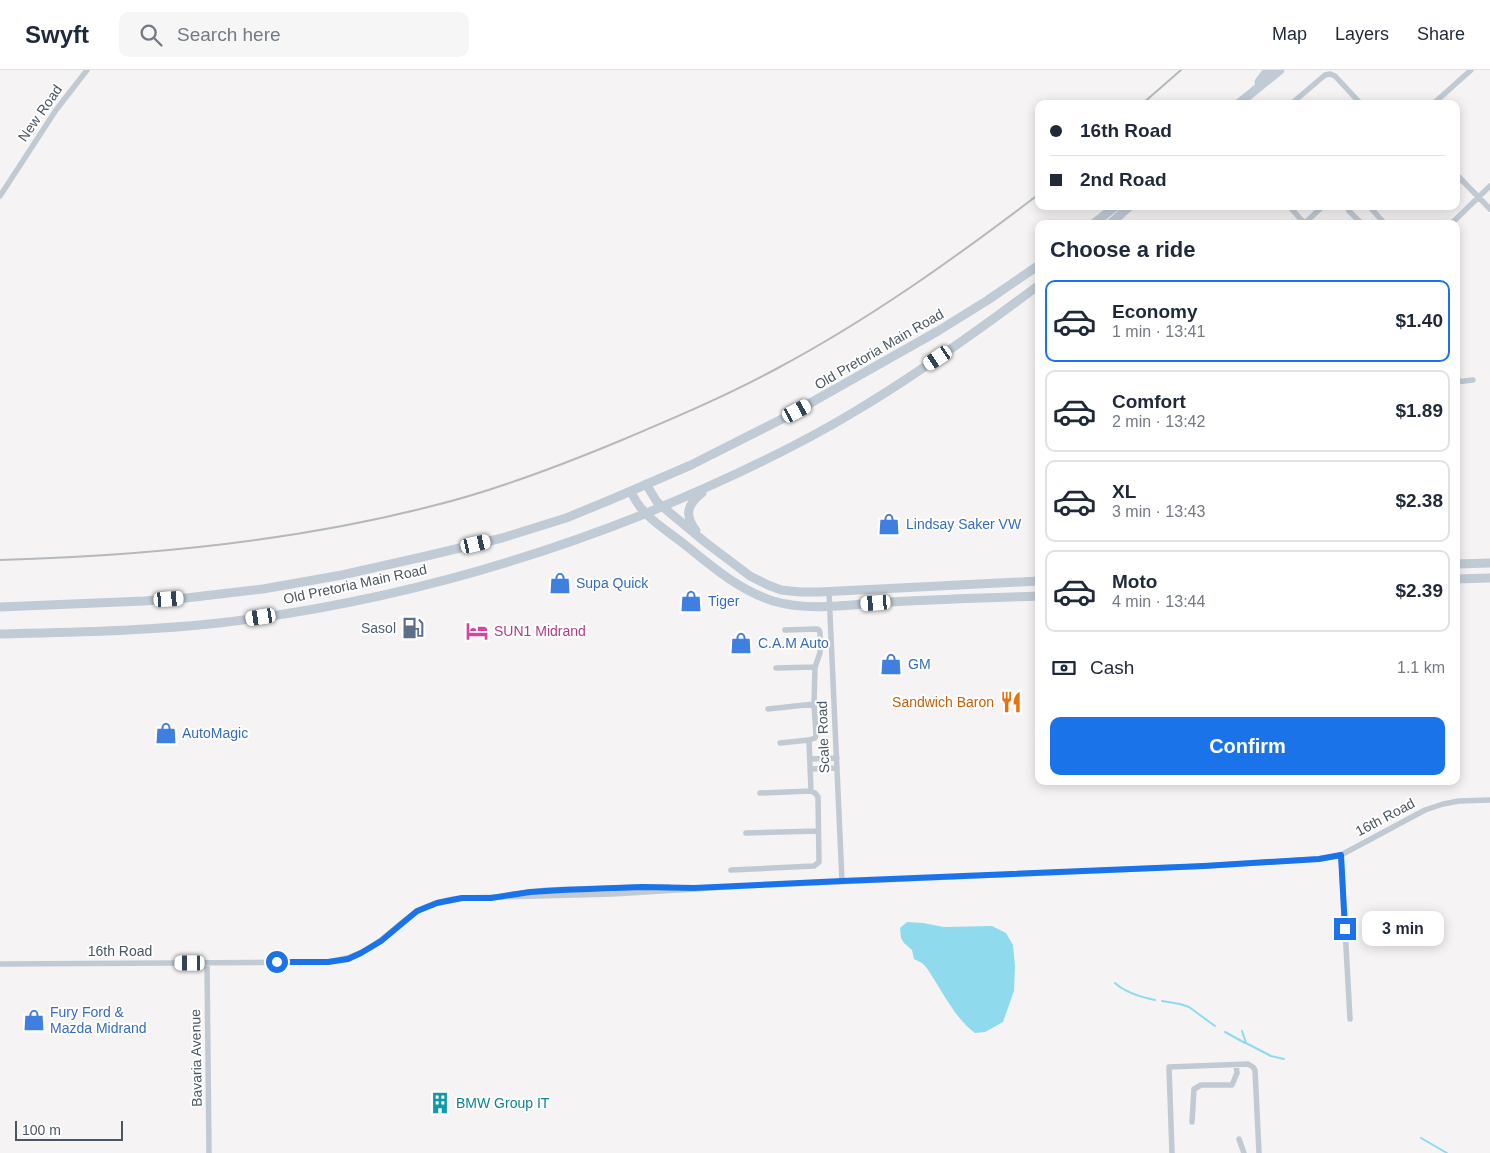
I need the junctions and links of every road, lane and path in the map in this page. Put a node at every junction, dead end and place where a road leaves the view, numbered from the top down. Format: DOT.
graph roads {
  1 [pos="87,70"];
  2 [pos="1268,70"];
  3 [pos="1280,70"];
  4 [pos="1471,70"];
  5 [pos="1253,90"];
  6 [pos="1242,100"];
  7 [pos="1297,100"];
  8 [pos="1357,100"];
  9 [pos="1437,100"];
  10 [pos="1460,178"];
  11 [pos="1490,186"];
  12 [pos="0,196"];
  13 [pos="1479,198"];
  14 [pos="1490,209"];
  15 [pos="1111,210"];
  16 [pos="1126,210"];
  17 [pos="1293,210"];
  18 [pos="1319,210"];
  19 [pos="1373,210"];
  20 [pos="1349,211"];
  21 [pos="1098,220"];
  22 [pos="1114,220"];
  23 [pos="1301,220"];
  24 [pos="1309,220"];
  25 [pos="1358,220"];
  26 [pos="1381,220"];
  27 [pos="1455,220"];
  28 [pos="1035,268"];
  29 [pos="1035,288"];
  30 [pos="1473,380"];
  31 [pos="1460,382"];
  32 [pos="724,481"];
  33 [pos="646,484"];
  34 [pos="631,491"];
  35 [pos="662,507"];
  36 [pos="645,513"];
  37 [pos="705,542"];
  38 [pos="1490,563"];
  39 [pos="1460,564"];
  40 [pos="1490,578"];
  41 [pos="1460,580"];
  42 [pos="1035,581"];
  43 [pos="829,592"];
  44 [pos="1035,596"];
  45 [pos="831,606"];
  46 [pos="0,607"];
  47 [pos="785,630"];
  48 [pos="0,634"];
  49 [pos="815,667"];
  50 [pos="776,668"];
  51 [pos="814,704"];
  52 [pos="768,709"];
  53 [pos="809,740"];
  54 [pos="780,742"];
  55 [pos="837,758"];
  56 [pos="810,760"];
  57 [pos="837,768"];
  58 [pos="810,769"];
  59 [pos="811,791"];
  60 [pos="760,793"];
  61 [pos="1490,800"];
  62 [pos="818,831"];
  63 [pos="746,833"];
  64 [pos="1341,855"];
  65 [pos="731,870"];
  66 [pos="842,881"];
  67 [pos="207,963"];
  68 [pos="0,964"];
  69 [pos="1350,1019"];
  70 [pos="1236,1065"];
  71 [pos="1192,1122"];
  72 [pos="1239,1139"];
  73 [pos="210,1153"];
  74 [pos="1172,1153"];
  75 [pos="1244,1153"];
  76 [pos="1259,1153"];
  1 -- 12 [label="street, New Road"];
  2 -- 5 [label="main road"];
  3 -- 5 [label="main road"];
  4 -- 9 [label="street"];
  5 -- 6 [label="main road"];
  7 -- 8 [label="street"];
  10 -- 13 [label="street"];
  11 -- 13 [label="street"];
  13 -- 14 [label="street"];
  13 -- 27 [label="street"];
  15 -- 21 [label="main road"];
  16 -- 22 [label="main road"];
  17 -- 23 [label="street"];
  18 -- 24 [label="street"];
  19 -- 26 [label="street"];
  20 -- 25 [label="street"];
  28 -- 33 [label="main road, Old Pretoria Main Road"];
  29 -- 32 [label="main road, Old Pretoria Main Road"];
  30 -- 31 [label="street"];
  32 -- 35 [label="main road, Old Pretoria Main Road"];
  32 -- 37 [label="main road"];
  33 -- 34 [label="main road, Old Pretoria Main Road"];
  33 -- 35 [label="main road"];
  34 -- 36 [label="main road"];
  34 -- 46 [label="main road, Old Pretoria Main Road"];
  35 -- 36 [label="main road, Old Pretoria Main Road"];
  35 -- 37 [label="main road"];
  36 -- 45 [label="main road"];
  36 -- 48 [label="main road, Old Pretoria Main Road"];
  37 -- 43 [label="main road"];
  38 -- 39 [label="main road"];
  40 -- 41 [label="main road"];
  42 -- 43 [label="main road"];
  43 -- 45 [label="street, Scale Road"];
  44 -- 45 [label="main road"];
  45 -- 55 [label="street, Scale Road"];
  47 -- 49 [label="street"];
  49 -- 50 [label="street"];
  49 -- 51 [label="street"];
  51 -- 52 [label="street"];
  51 -- 53 [label="street"];
  53 -- 54 [label="street"];
  53 -- 56 [label="street"];
  55 -- 56 [label="street"];
  55 -- 57 [label="street, Scale Road"];
  56 -- 58 [label="street"];
  57 -- 58 [label="street"];
  57 -- 66 [label="street, Scale Road"];
  58 -- 59 [label="street"];
  59 -- 60 [label="street"];
  59 -- 62 [label="street"];
  61 -- 64 [label="street, 16th Road"];
  62 -- 63 [label="street"];
  62 -- 65 [label="street"];
  64 -- 66 [label="street, 16th Road"];
  64 -- 69 [label="street"];
  66 -- 67 [label="street, 16th Road"];
  67 -- 68 [label="street, 16th Road"];
  67 -- 73 [label="street, Bavaria Avenue"];
  70 -- 71 [label="street"];
  70 -- 74 [label="street"];
  70 -- 76 [label="street"];
  72 -- 75 [label="street"];
}
